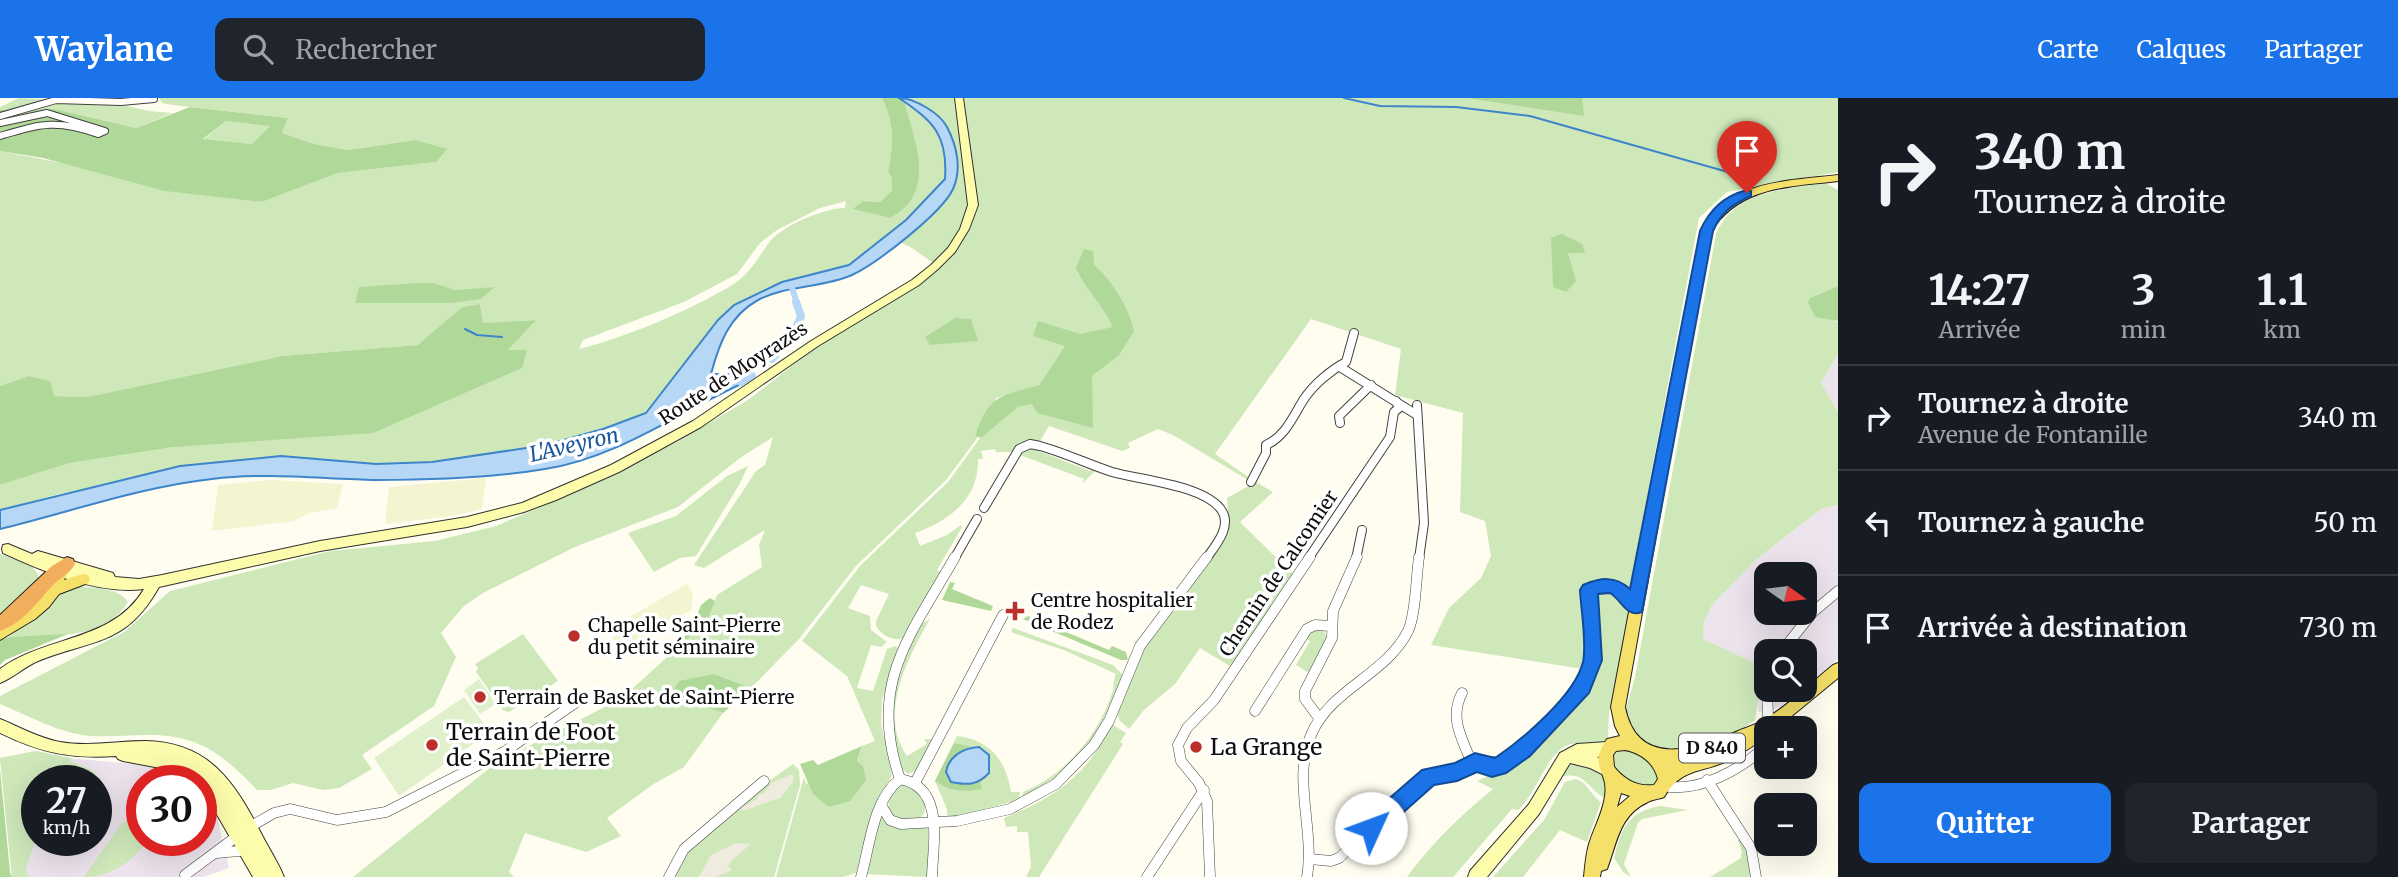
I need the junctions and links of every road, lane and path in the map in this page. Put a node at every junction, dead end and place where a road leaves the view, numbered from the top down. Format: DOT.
graph roads {
  1 [pos="956,98"];
  2 [pos="154,99"];
  3 [pos="0,116"];
  4 [pos="0,123"];
  5 [pos="0,136"];
  6 [pos="1838,178"];
  7 [pos="1354,333"];
  8 [pos="1340,367"];
  9 [pos="1371,385"];
  10 [pos="1395,401"];
  11 [pos="1340,423"];
  12 [pos="1251,482"];
  13 [pos="984,508"];
  14 [pos="978,519"];
  15 [pos="1362,530"];
  16 [pos="4,549"];
  17 [pos="37,563"];
  18 [pos="61,569"];
  19 [pos="83,579"];
  20 [pos="155,582"];
  21 [pos="133,584"];
  22 [pos="49,587"];
  23 [pos="1838,591"];
  24 [pos="1635,607"];
  25 [pos="1003,615"];
  26 [pos="0,624"];
  27 [pos="116,625"];
  28 [pos="1331,626"];
  29 [pos="0,634"];
  30 [pos="1791,639"];
  31 [pos="1838,669"];
  32 [pos="0,677"];
  33 [pos="1462,693"];
  34 [pos="578,701"];
  35 [pos="1618,707"];
  36 [pos="1255,711"];
  37 [pos="1782,716"];
  38 [pos="1319,718"];
  39 [pos="0,726"];
  40 [pos="1754,733"];
  41 [pos="1754,737"];
  42 [pos="1610,747"];
  43 [pos="109,751"];
  44 [pos="1646,751"];
  45 [pos="1568,756"];
  46 [pos="1754,756"];
  47 [pos="1476,763"];
  48 [pos="177,765"];
  49 [pos="1611,774"];
  50 [pos="900,779"];
  51 [pos="764,780"];
  52 [pos="1707,780"];
  53 [pos="916,781"];
  54 [pos="1665,783"];
  55 [pos="1204,790"];
  56 [pos="1646,795"];
  57 [pos="217,801"];
  58 [pos="881,805"];
  59 [pos="933,823"];
  60 [pos="246,837"];
  61 [pos="1310,859"];
  62 [pos="185,875"];
  63 [pos="262,877"];
  64 [pos="276,877"];
  65 [pos="669,877"];
  66 [pos="861,877"];
  67 [pos="932,877"];
  68 [pos="1147,877"];
  69 [pos="1210,877"];
  70 [pos="1307,877"];
  71 [pos="1476,877"];
  72 [pos="1592,877"];
  73 [pos="1598,877"];
  74 [pos="1756,877"];
  1 -- 20 [label="street, Route de Moyrazès"];
  2 -- 3 [label="street"];
  4 -- 5 [label="street"];
  6 -- 24 [label="main road"];
  7 -- 8 [label="street"];
  8 -- 9 [label="street"];
  8 -- 12 [label="street"];
  9 -- 10 [label="street"];
  9 -- 11 [label="street"];
  10 -- 38 [label="street"];
  10 -- 55 [label="street, Chemin de Calcomier"];
  13 -- 59 [label="street"];
  14 -- 50 [label="street"];
  15 -- 28 [label="street"];
  16 -- 17 [label="street"];
  16 -- 18 [label="street"];
  17 -- 18 [label="street"];
  17 -- 22 [label="highway"];
  18 -- 19 [label="street, Route de Moyrazès"];
  18 -- 21 [label="street"];
  18 -- 22 [label="highway"];
  19 -- 21 [label="street, Route de Moyrazès"];
  19 -- 22 [label="main road"];
  20 -- 21 [label="street, Route de Moyrazès"];
  20 -- 27 [label="street"];
  21 -- 27 [label="street"];
  22 -- 26 [label="highway"];
  22 -- 29 [label="main road"];
  23 -- 30 [label="street"];
  24 -- 35 [label="main road"];
  24 -- 47 [label="street"];
  25 -- 53 [label="street"];
  27 -- 32 [label="street"];
  28 -- 36 [label="street"];
  28 -- 38 [label="street"];
  31 -- 37 [label="main road, D 840"];
  33 -- 47 [label="street"];
  34 -- 60 [label="street"];
  35 -- 42 [label="main road"];
  35 -- 44 [label="main road"];
  38 -- 61 [label="street"];
  39 -- 43 [label="street"];
  40 -- 44 [label="main road, D 840"];
  41 -- 54 [label="main road, D 840"];
  42 -- 44 [label="main road"];
  42 -- 45 [label="street"];
  42 -- 49 [label="main road"];
  43 -- 48 [label="street"];
  43 -- 60 [label="street"];
  44 -- 54 [label="main road"];
  45 -- 49 [label="street"];
  45 -- 71 [label="street"];
  46 -- 52 [label="street"];
  47 -- 61 [label="street"];
  49 -- 56 [label="main road"];
  49 -- 72 [label="main road"];
  50 -- 53 [label="street"];
  50 -- 58 [label="street"];
  51 -- 65 [label="street"];
  52 -- 54 [label="street"];
  52 -- 74 [label="street"];
  53 -- 59 [label="street"];
  54 -- 56 [label="main road"];
  55 -- 68 [label="street"];
  55 -- 69 [label="street"];
  56 -- 73 [label="main road"];
  57 -- 60 [label="street"];
  58 -- 59 [label="street"];
  58 -- 66 [label="street"];
  59 -- 67 [label="street"];
  60 -- 62 [label="street"];
  60 -- 63 [label="street"];
  60 -- 64 [label="street"];
  61 -- 70 [label="street"];
}
